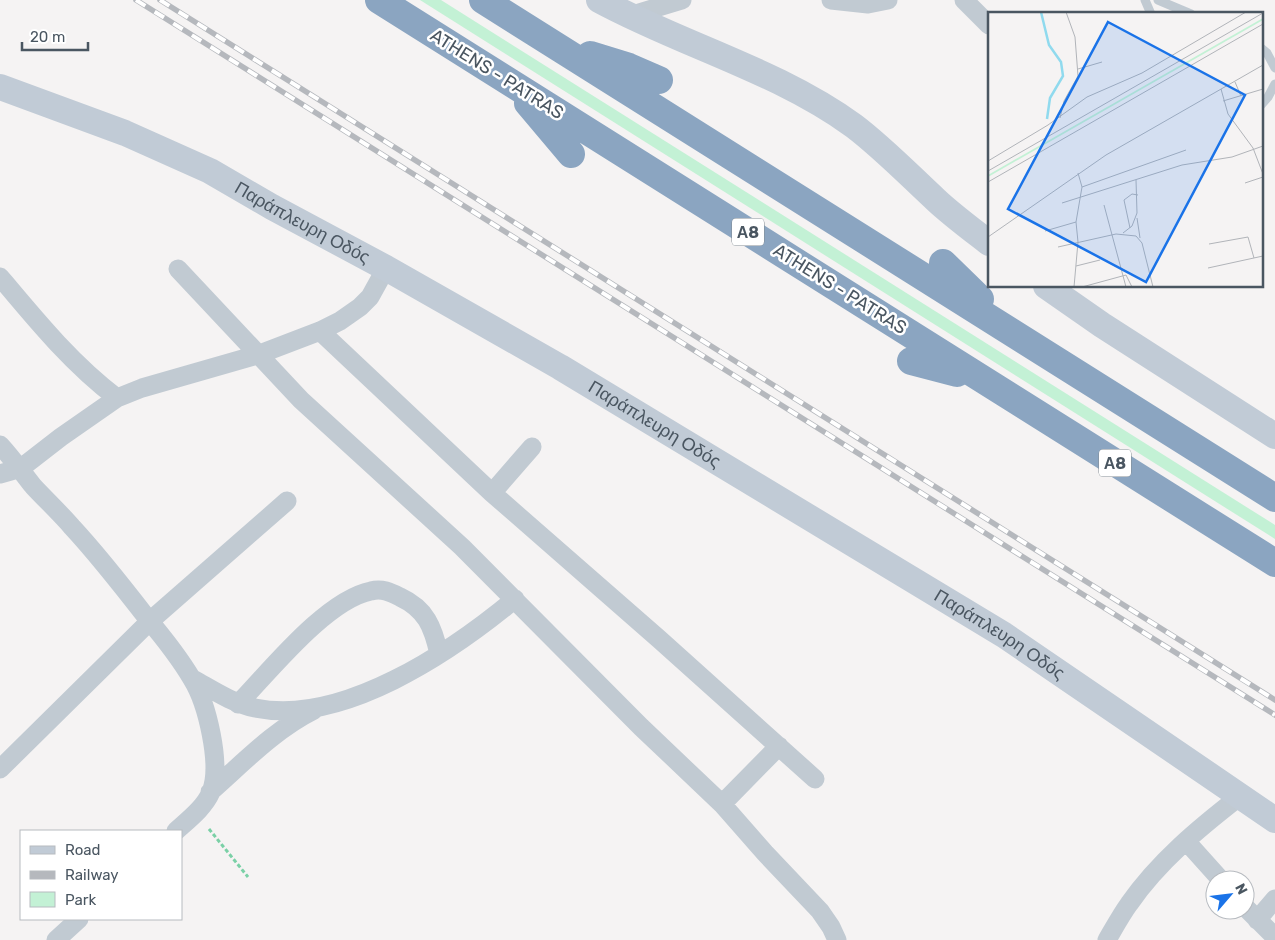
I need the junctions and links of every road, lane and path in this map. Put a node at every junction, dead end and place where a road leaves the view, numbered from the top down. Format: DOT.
graph roads {
  1 [pos="379,0"];
  2 [pos="483,0"];
  3 [pos="599,0"];
  4 [pos="682,0"];
  5 [pos="831,0"];
  6 [pos="888,0"];
  7 [pos="964,0"];
  8 [pos="1145,0"];
  9 [pos="1158,0"];
  10 [pos="1150,12"];
  11 [pos="1186,12"];
  12 [pos="629,16"];
  13 [pos="988,24"];
  14 [pos="550,42"];
  15 [pos="1262,49"];
  16 [pos="1275,68"];
  17 [pos="659,80"];
  18 [pos="511,83"];
  19 [pos="1275,84"];
  20 [pos="0,87"];
  21 [pos="1262,104"];
  22 [pos="571,154"];
  23 [pos="988,242"];
  24 [pos="943,263"];
  25 [pos="386,268"];
  26 [pos="178,269"];
  27 [pos="0,277"];
  28 [pos="1049,288"];
  29 [pos="320,331"];
  30 [pos="1017,336"];
  31 [pos="257,355"];
  32 [pos="911,361"];
  33 [pos="986,381"];
  34 [pos="117,398"];
  35 [pos="1275,436"];
  36 [pos="0,445"];
  37 [pos="532,447"];
  38 [pos="21,468"];
  39 [pos="0,474"];
  40 [pos="492,493"];
  41 [pos="1275,498"];
  42 [pos="287,501"];
  43 [pos="1275,563"];
  44 [pos="515,599"];
  45 [pos="150,621"];
  46 [pos="439,654"];
  47 [pos="193,679"];
  48 [pos="238,704"];
  49 [pos="324,705"];
  50 [pos="779,746"];
  51 [pos="0,769"];
  52 [pos="815,779"];
  53 [pos="210,792"];
  54 [pos="1239,796"];
  55 [pos="722,804"];
  56 [pos="197,812"];
  57 [pos="1275,820"];
  58 [pos="177,830"];
  59 [pos="1186,841"];
  60 [pos="1212,870"];
  61 [pos="248,877"];
  62 [pos="1275,899"];
  63 [pos="1255,912"];
  64 [pos="1255,918"];
  65 [pos="79,920"];
  66 [pos="1275,937"];
  67 [pos="56,940"];
  68 [pos="837,940"];
  69 [pos="1107,940"];
  1 -- 18 [label="highway, ATHENS - PATRAS / Α8"];
  2 -- 14 [label="highway"];
  3 -- 12 [label="main road"];
  4 -- 12 [label="street"];
  5 -- 6 [label="street"];
  7 -- 13 [label="street"];
  8 -- 10 [label="lane"];
  9 -- 11 [label="lane"];
  12 -- 23 [label="main road"];
  14 -- 17 [label="highway"];
  14 -- 30 [label="highway"];
  15 -- 16 [label="lane"];
  18 -- 22 [label="highway"];
  18 -- 33 [label="highway, ATHENS - PATRAS / Α8"];
  19 -- 21 [label="lane"];
  20 -- 25 [label="main road, Παράπλευρη Οδός"];
  24 -- 30 [label="highway"];
  25 -- 29 [label="street"];
  25 -- 54 [label="main road, Παράπλευρη Οδός"];
  26 -- 31 [label="street"];
  27 -- 34 [label="street"];
  28 -- 35 [label="main road"];
  29 -- 31 [label="street"];
  29 -- 40 [label="street"];
  30 -- 41 [label="highway"];
  31 -- 34 [label="street"];
  31 -- 44 [label="street"];
  32 -- 33 [label="highway"];
  33 -- 43 [label="highway, ATHENS - PATRAS / Α8"];
  34 -- 38 [label="street"];
  36 -- 38 [label="street"];
  37 -- 40 [label="street"];
  38 -- 39 [label="street"];
  38 -- 45 [label="street"];
  40 -- 50 [label="street"];
  42 -- 45 [label="street"];
  44 -- 46 [label="street"];
  44 -- 55 [label="street"];
  45 -- 47 [label="street"];
  45 -- 51 [label="street"];
  46 -- 48 [label="street"];
  46 -- 49 [label="street"];
  47 -- 48 [label="street"];
  47 -- 53 [label="street"];
  48 -- 49 [label="street"];
  49 -- 53 [label="street"];
  50 -- 52 [label="street"];
  50 -- 55 [label="street"];
  53 -- 56 [label="street"];
  54 -- 57 [label="main road, Παράπλευρη Οδός"];
  54 -- 59 [label="street"];
  55 -- 68 [label="street"];
  56 -- 58 [label="street"];
  56 -- 61 [label="path"];
  59 -- 60 [label="street"];
  59 -- 69 [label="street"];
  62 -- 63 [label="street"];
  64 -- 66 [label="street"];
  65 -- 67 [label="street"];
}
